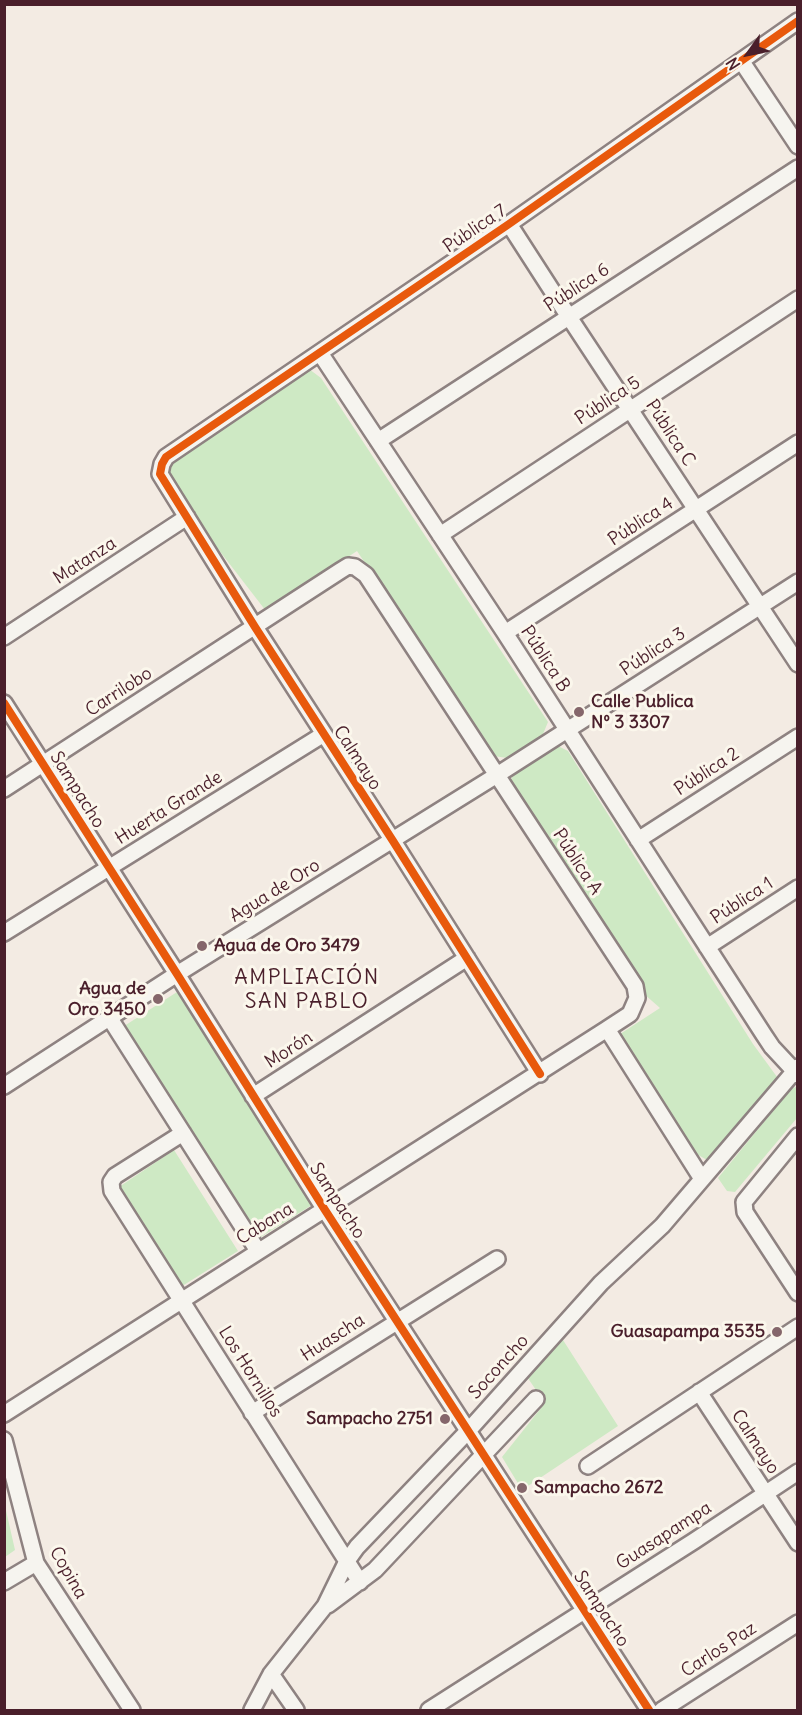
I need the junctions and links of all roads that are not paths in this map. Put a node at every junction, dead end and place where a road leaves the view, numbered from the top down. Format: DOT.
graph roads {
  1 [pos="798,21"];
  2 [pos="742,62"];
  3 [pos="798,146"];
  4 [pos="798,168"];
  5 [pos="509,224"];
  6 [pos="798,299"];
  7 [pos="569,317"];
  8 [pos="320,353"];
  9 [pos="631,409"];
  10 [pos="378,441"];
  11 [pos="798,443"];
  12 [pos="166,457"];
  13 [pos="696,509"];
  14 [pos="187,518"];
  15 [pos="440,535"];
  16 [pos="798,582"];
  17 [pos="760,606"];
  18 [pos="255,627"];
  19 [pos="505,633"];
  20 [pos="4,637"];
  21 [pos="798,664"];
  22 [pos="4,704"];
  23 [pos="568,731"];
  24 [pos="324,734"];
  25 [pos="798,737"];
  26 [pos="43,764"];
  27 [pos="497,775"];
  28 [pos="4,789"];
  29 [pos="638,840"];
  30 [pos="393,841"];
  31 [pos="109,868"];
  32 [pos="798,888"];
  33 [pos="4,933"];
  34 [pos="707,947"];
  35 [pos="467,958"];
  36 [pos="177,974"];
  37 [pos="109,1017"];
  38 [pos="607,1029"];
  39 [pos="796,1071"];
  40 [pos="540,1074"];
  41 [pos="4,1086"];
  42 [pos="253,1096"];
  43 [pos="183,1133"];
  44 [pos="798,1136"];
  45 [pos="702,1179"];
  46 [pos="325,1210"];
  47 [pos="258,1251"];
  48 [pos="497,1259"];
  49 [pos="798,1293"];
  50 [pos="182,1301"];
  51 [pos="396,1321"];
  52 [pos="798,1327"];
  53 [pos="699,1392"];
  54 [pos="536,1399"];
  55 [pos="252,1413"];
  56 [pos="4,1414"];
  57 [pos="468,1431"];
  58 [pos="4,1440"];
  59 [pos="483,1455"];
  60 [pos="588,1466"];
  61 [pos="798,1472"];
  62 [pos="765,1493"];
  63 [pos="798,1543"];
  64 [pos="347,1561"];
  65 [pos="36,1563"];
  66 [pos="4,1582"];
  67 [pos="360,1582"];
  68 [pos="326,1606"];
  69 [pos="584,1611"];
  70 [pos="798,1623"];
  71 [pos="272,1674"];
  72 [pos="132,1710"];
  73 [pos="252,1710"];
  74 [pos="296,1710"];
  75 [pos="429,1710"];
  76 [pos="649,1710"];
  77 [pos="662,1710"];
  1 -- 2 [label="street, Pública 7"];
  2 -- 3 [label="street"];
  2 -- 5 [label="street, Pública 7"];
  4 -- 7 [label="street, Pública 6"];
  5 -- 7 [label="street, Pública C"];
  5 -- 8 [label="street, Pública 7"];
  6 -- 9 [label="street, Pública 5"];
  7 -- 9 [label="street, Pública C"];
  7 -- 10 [label="street, Pública 6"];
  8 -- 10 [label="street, Pública B"];
  8 -- 12 [label="street, Pública 7"];
  9 -- 13 [label="street, Pública C"];
  9 -- 15 [label="street, Pública 5"];
  10 -- 15 [label="street, Pública B"];
  11 -- 13 [label="street, Pública 4"];
  12 -- 14 [label="street, Calmayo"];
  13 -- 17 [label="street, Pública C"];
  13 -- 19 [label="street, Pública 4"];
  14 -- 18 [label="street, Calmayo"];
  14 -- 20 [label="street, Matanza"];
  15 -- 19 [label="street, Pública B"];
  16 -- 17 [label="street"];
  17 -- 21 [label="street, Pública C"];
  17 -- 23 [label="street, Pública 3"];
  18 -- 24 [label="street, Calmayo"];
  18 -- 26 [label="street, Carrilobo"];
  18 -- 27 [label="street, Pública A"];
  19 -- 23 [label="street, Pública B"];
  22 -- 26 [label="street, Sampacho"];
  23 -- 27 [label="street, Agua de Oro"];
  23 -- 29 [label="street, Pública B"];
  24 -- 30 [label="street, Calmayo"];
  24 -- 31 [label="street, Huerta Grande"];
  25 -- 29 [label="street, Pública 2"];
  26 -- 28 [label="street, Carrilobo"];
  26 -- 31 [label="street, Sampacho"];
  27 -- 30 [label="street, Agua de Oro"];
  27 -- 38 [label="street, Pública A"];
  29 -- 34 [label="street, Pública B"];
  30 -- 35 [label="street, Calmayo"];
  30 -- 36 [label="street, Agua de Oro"];
  31 -- 33 [label="street, Huerta Grande"];
  31 -- 36 [label="street, Sampacho"];
  32 -- 34 [label="street, Pública 1"];
  34 -- 39 [label="street, Pública B"];
  35 -- 40 [label="street, Calmayo"];
  35 -- 42 [label="street, Morón"];
  36 -- 37 [label="street, Agua de Oro"];
  36 -- 42 [label="street, Sampacho"];
  37 -- 41 [label="street, Agua de Oro"];
  37 -- 43 [label="street"];
  38 -- 40 [label="street, Cabana"];
  38 -- 45 [label="street"];
  39 -- 45 [label="street, Soconcho"];
  40 -- 46 [label="street, Cabana"];
  42 -- 46 [label="street, Sampacho"];
  43 -- 47 [label="street"];
  43 -- 50 [label="street, Los Hornillos"];
  44 -- 49 [label="street"];
  45 -- 57 [label="street, Soconcho"];
  46 -- 47 [label="street, Cabana"];
  46 -- 51 [label="street, Sampacho"];
  47 -- 50 [label="street, Cabana"];
  48 -- 51 [label="street, Huascha"];
  50 -- 55 [label="street, Los Hornillos"];
  50 -- 56 [label="street, Cabana"];
  51 -- 55 [label="street, Huascha"];
  51 -- 57 [label="street, Sampacho"];
  52 -- 53 [label="street"];
  53 -- 60 [label="street"];
  53 -- 62 [label="street, Calmayo"];
  54 -- 59 [label="street"];
  55 -- 64 [label="street, Los Hornillos"];
  57 -- 59 [label="street, Sampacho"];
  57 -- 64 [label="street, Soconcho"];
  58 -- 65 [label="street, Copina"];
  59 -- 67 [label="street"];
  59 -- 69 [label="street, Sampacho"];
  61 -- 62 [label="street, Guasapampa"];
  62 -- 63 [label="street, Calmayo"];
  62 -- 69 [label="street, Guasapampa"];
  64 -- 67 [label="street, Los Hornillos"];
  64 -- 68 [label="street, Soconcho"];
  65 -- 66 [label="street"];
  65 -- 72 [label="street, Copina"];
  67 -- 68 [label="street"];
  68 -- 71 [label="street, Soconcho"];
  69 -- 75 [label="street, Guasapampa"];
  69 -- 76 [label="street, Sampacho"];
  70 -- 77 [label="street, Carlos Paz"];
  71 -- 73 [label="street, Soconcho"];
  71 -- 74 [label="street"];
}
